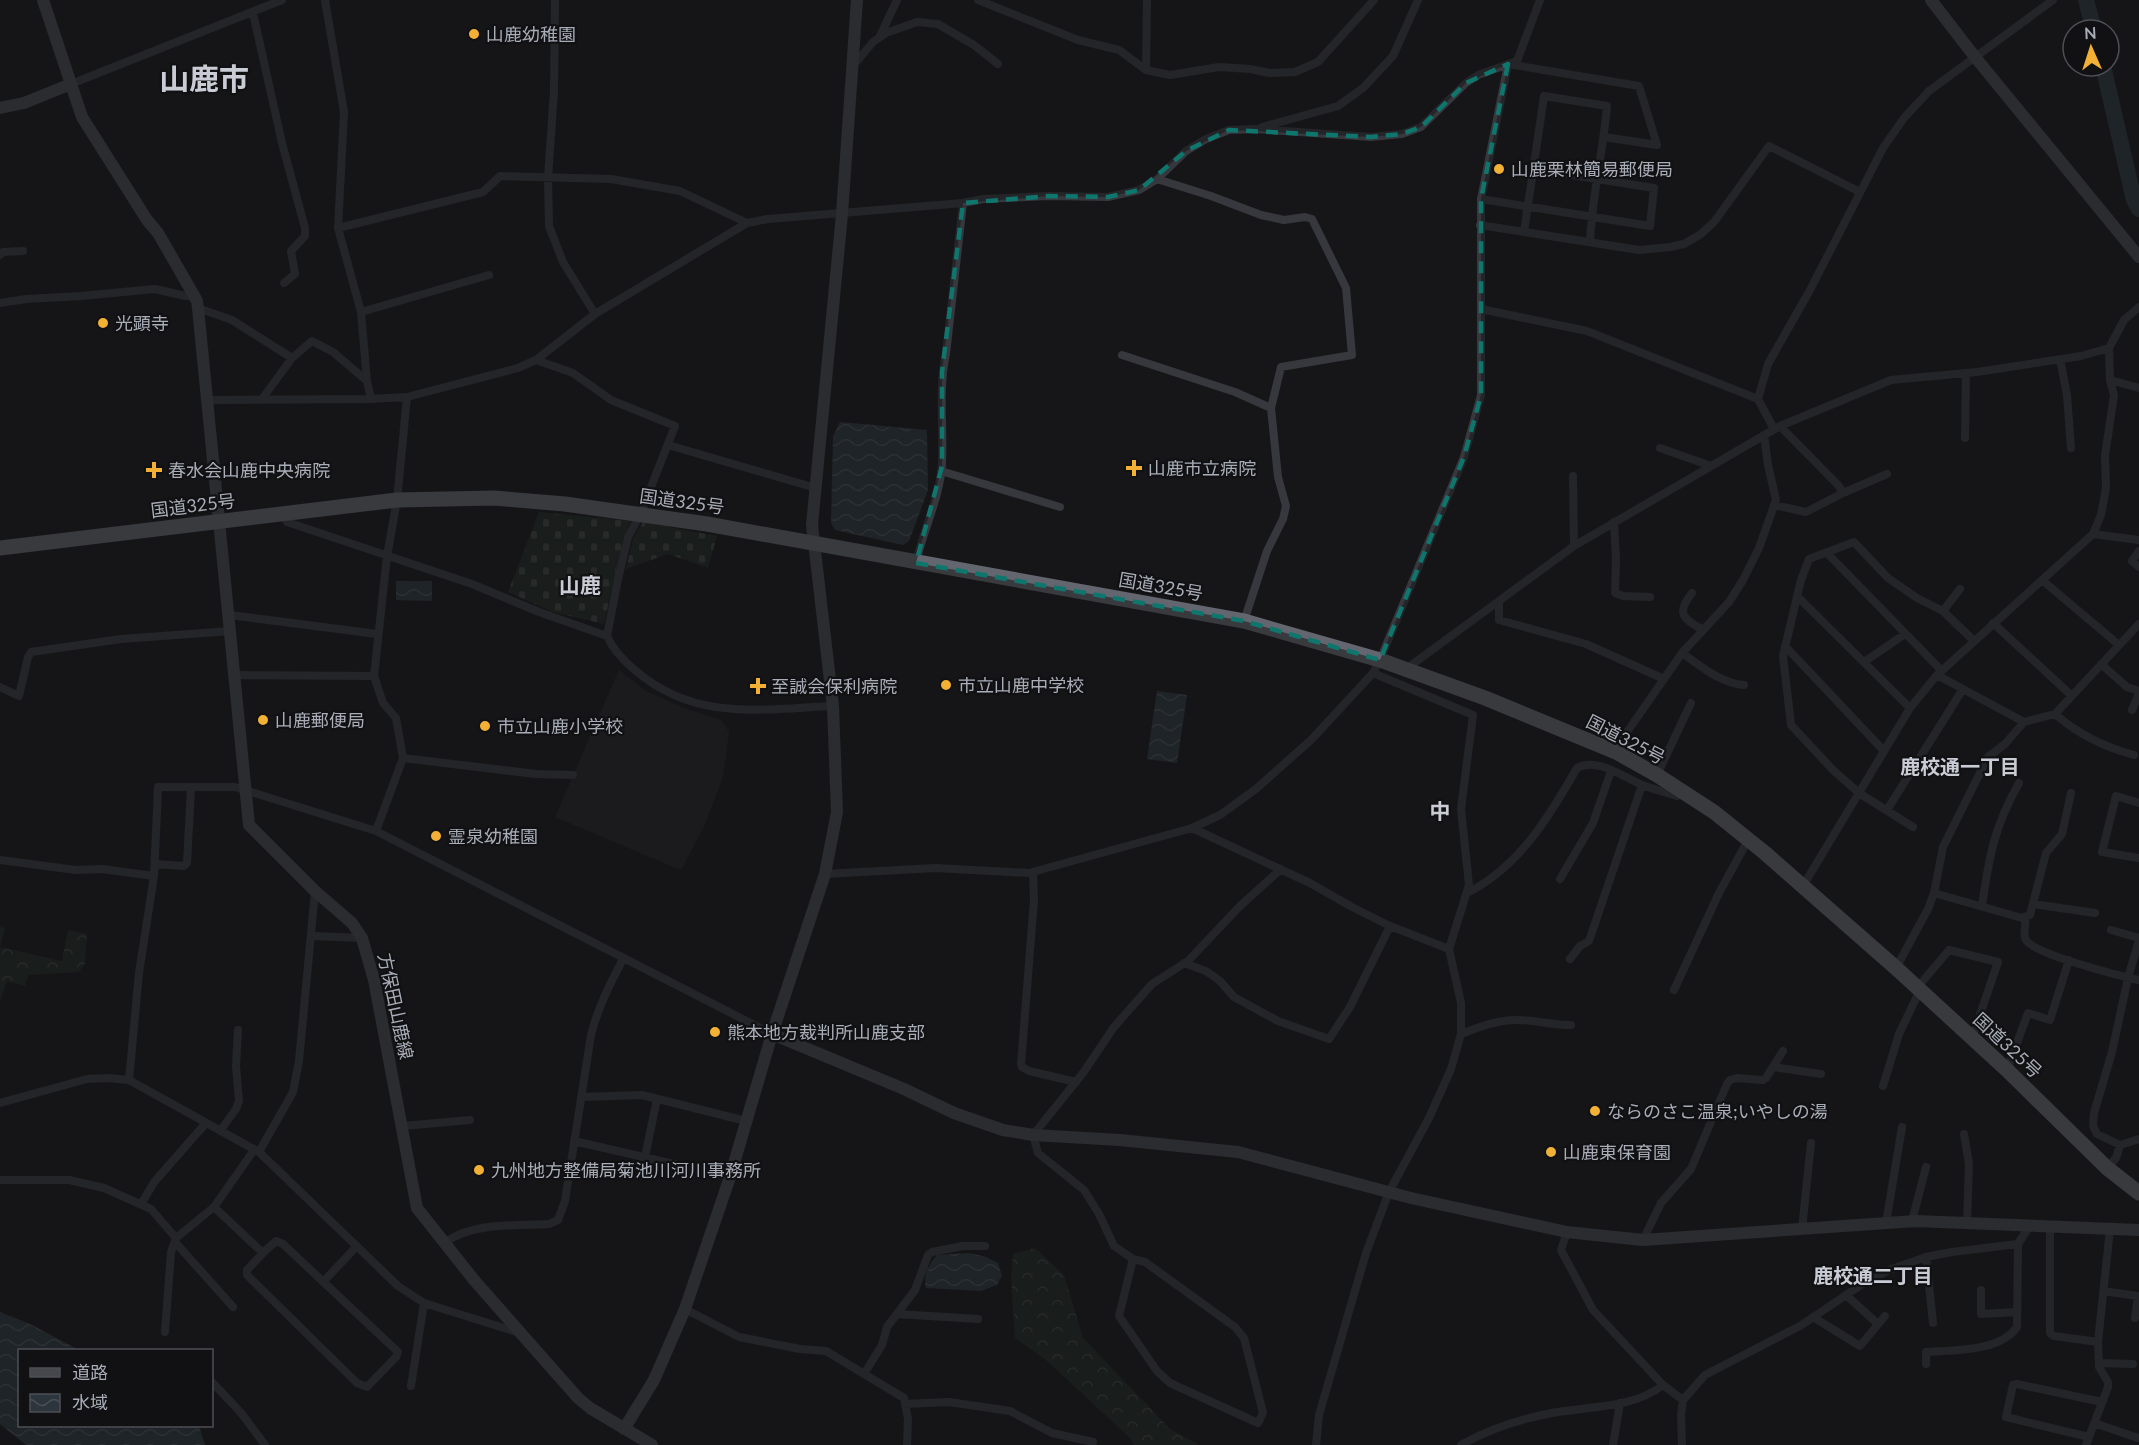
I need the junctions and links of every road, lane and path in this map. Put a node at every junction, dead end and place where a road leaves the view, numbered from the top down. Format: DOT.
graph roads {
  1 [pos="43,0"];
  2 [pos="282,0"];
  3 [pos="325,0"];
  4 [pos="555,0"];
  5 [pos="857,0"];
  6 [pos="897,0"];
  7 [pos="978,0"];
  8 [pos="1147,0"];
  9 [pos="1374,0"];
  10 [pos="1418,0"];
  11 [pos="1540,0"];
  12 [pos="1931,0"];
  13 [pos="2053,0"];
  14 [pos="253,13"];
  15 [pos="879,38"];
  16 [pos="1974,57"];
  17 [pos="999,64"];
  18 [pos="1508,64"];
  19 [pos="853,66"];
  20 [pos="1146,70"];
  21 [pos="71,84"];
  22 [pos="0,108"];
  23 [pos="1256,129"];
  24 [pos="1604,137"];
  25 [pos="1534,169"];
  26 [pos="548,178"];
  27 [pos="1595,178"];
  28 [pos="1157,179"];
  29 [pos="1860,192"];
  30 [pos="1481,199"];
  31 [pos="963,203"];
  32 [pos="1528,206"];
  33 [pos="842,214"];
  34 [pos="1591,216"];
  35 [pos="747,223"];
  36 [pos="1480,225"];
  37 [pos="338,228"];
  38 [pos="1524,232"];
  39 [pos="1590,242"];
  40 [pos="23,251"];
  41 [pos="0,255"];
  42 [pos="2139,257"];
  43 [pos="489,274"];
  44 [pos="284,283"];
  45 [pos="194,296"];
  46 [pos="0,303"];
  47 [pos="2139,307"];
  48 [pos="198,308"];
  49 [pos="1481,309"];
  50 [pos="361,312"];
  51 [pos="595,314"];
  52 [pos="2109,348"];
  53 [pos="1122,355"];
  54 [pos="292,358"];
  55 [pos="2060,359"];
  56 [pos="536,360"];
  57 [pos="1966,373"];
  58 [pos="2110,380"];
  59 [pos="367,381"];
  60 [pos="2139,388"];
  61 [pos="407,397"];
  62 [pos="206,399"];
  63 [pos="262,399"];
  64 [pos="371,399"];
  65 [pos="1758,399"];
  66 [pos="1270,408"];
  67 [pos="1777,428"];
  68 [pos="1764,435"];
  69 [pos="1965,438"];
  70 [pos="668,446"];
  71 [pos="1660,447"];
  72 [pos="2072,448"];
  73 [pos="1711,466"];
  74 [pos="941,471"];
  75 [pos="1887,474"];
  76 [pos="1573,476"];
  77 [pos="816,488"];
  78 [pos="1843,493"];
  79 [pos="397,500"];
  80 [pos="1774,505"];
  81 [pos="1060,507"];
  82 [pos="286,514"];
  83 [pos="640,515"];
  84 [pos="219,521"];
  85 [pos="1614,522"];
  86 [pos="2093,534"];
  87 [pos="2139,540"];
  88 [pos="813,542"];
  89 [pos="1574,546"];
  90 [pos="0,548"];
  91 [pos="2139,551"];
  92 [pos="1827,553"];
  93 [pos="387,556"];
  94 [pos="916,562"];
  95 [pos="2139,567"];
  96 [pos="2042,580"];
  97 [pos="1960,589"];
  98 [pos="1692,593"];
  99 [pos="1797,596"];
  100 [pos="1650,597"];
  101 [pos="1499,601"];
  102 [pos="1943,611"];
  103 [pos="230,615"];
  104 [pos="1244,621"];
  105 [pos="1993,623"];
  106 [pos="2139,624"];
  107 [pos="1703,630"];
  108 [pos="231,631"];
  109 [pos="377,634"];
  110 [pos="1905,634"];
  111 [pos="607,636"];
  112 [pos="1973,640"];
  113 [pos="2119,645"];
  114 [pos="1785,646"];
  115 [pos="1682,653"];
  116 [pos="1864,662"];
  117 [pos="2101,664"];
  118 [pos="1377,666"];
  119 [pos="1406,669"];
  120 [pos="1939,673"];
  121 [pos="235,675"];
  122 [pos="374,676"];
  123 [pos="1664,679"];
  124 [pos="1744,685"];
  125 [pos="0,687"];
  126 [pos="1963,689"];
  127 [pos="2139,692"];
  128 [pos="2072,696"];
  129 [pos="1690,703"];
  130 [pos="833,706"];
  131 [pos="1910,708"];
  132 [pos="2132,710"];
  133 [pos="2055,714"];
  134 [pos="2024,722"];
  135 [pos="1884,751"];
  136 [pos="1616,752"];
  137 [pos="2134,755"];
  138 [pos="403,758"];
  139 [pos="1611,771"];
  140 [pos="573,775"];
  141 [pos="1657,775"];
  142 [pos="2019,783"];
  143 [pos="1642,785"];
  144 [pos="191,788"];
  145 [pos="244,789"];
  146 [pos="1683,792"];
  147 [pos="1859,793"];
  148 [pos="2071,793"];
  149 [pos="2139,803"];
  150 [pos="1887,810"];
  151 [pos="1913,827"];
  152 [pos="1192,828"];
  153 [pos="376,831"];
  154 [pos="1748,840"];
  155 [pos="2139,858"];
  156 [pos="0,860"];
  157 [pos="155,864"];
  158 [pos="1281,869"];
  159 [pos="1034,872"];
  160 [pos="825,874"];
  161 [pos="154,876"];
  162 [pos="1560,879"];
  163 [pos="1803,885"];
  164 [pos="315,891"];
  165 [pos="1467,893"];
  166 [pos="1934,893"];
  167 [pos="2033,903"];
  168 [pos="1982,906"];
  169 [pos="2095,913"];
  170 [pos="2025,917"];
  171 [pos="1390,926"];
  172 [pos="2110,930"];
  173 [pos="311,936"];
  174 [pos="362,938"];
  175 [pos="2139,939"];
  176 [pos="1449,949"];
  177 [pos="623,959"];
  178 [pos="1570,959"];
  179 [pos="2069,960"];
  180 [pos="1184,963"];
  181 [pos="1896,968"];
  182 [pos="2128,978"];
  183 [pos="2139,980"];
  184 [pos="1919,989"];
  185 [pos="1674,990"];
  186 [pos="1570,1025"];
  187 [pos="238,1030"];
  188 [pos="772,1034"];
  189 [pos="1461,1034"];
  190 [pos="1972,1038"];
  191 [pos="1783,1051"];
  192 [pos="1773,1067"];
  193 [pos="2007,1070"];
  194 [pos="1821,1074"];
  195 [pos="129,1080"];
  196 [pos="1076,1082"];
  197 [pos="1883,1086"];
  198 [pos="581,1097"];
  199 [pos="657,1099"];
  200 [pos="0,1104"];
  201 [pos="1702,1111"];
  202 [pos="1713,1117"];
  203 [pos="471,1120"];
  204 [pos="746,1121"];
  205 [pos="206,1123"];
  206 [pos="403,1126"];
  207 [pos="1902,1127"];
  208 [pos="220,1131"];
  209 [pos="1964,1134"];
  210 [pos="1033,1135"];
  211 [pos="2139,1139"];
  212 [pos="574,1141"];
  213 [pos="1810,1143"];
  214 [pos="2120,1144"];
  215 [pos="257,1151"];
  216 [pos="645,1157"];
  217 [pos="1926,1167"];
  218 [pos="2107,1168"];
  219 [pos="730,1177"];
  220 [pos="0,1180"];
  221 [pos="1389,1192"];
  222 [pos="2139,1193"];
  223 [pos="141,1204"];
  224 [pos="214,1207"];
  225 [pos="1912,1221"];
  226 [pos="1886,1223"];
  227 [pos="1967,1223"];
  228 [pos="2030,1225"];
  229 [pos="2050,1226"];
  230 [pos="1802,1229"];
  231 [pos="2110,1229"];
  232 [pos="2139,1230"];
  233 [pos="1567,1232"];
  234 [pos="175,1240"];
  235 [pos="1643,1240"];
  236 [pos="444,1243"];
  237 [pos="2018,1244"];
  238 [pos="357,1246"];
  239 [pos="985,1246"];
  240 [pos="263,1253"];
  241 [pos="1926,1257"];
  242 [pos="1133,1260"];
  243 [pos="323,1282"];
  244 [pos="1981,1290"];
  245 [pos="2103,1291"];
  246 [pos="1846,1295"];
  247 [pos="424,1303"];
  248 [pos="233,1307"];
  249 [pos="685,1309"];
  250 [pos="2017,1312"];
  251 [pos="897,1314"];
  252 [pos="1885,1316"];
  253 [pos="1813,1317"];
  254 [pos="978,1318"];
  255 [pos="2135,1318"];
  256 [pos="1933,1323"];
  257 [pos="1878,1324"];
  258 [pos="165,1332"];
  259 [pos="520,1333"];
  260 [pos="2098,1342"];
  261 [pos="2099,1363"];
  262 [pos="1926,1364"];
  263 [pos="2133,1364"];
  264 [pos="864,1374"];
  265 [pos="213,1383"];
  266 [pos="1663,1385"];
  267 [pos="411,1386"];
  268 [pos="1683,1400"];
  269 [pos="1620,1402"];
  270 [pos="2102,1402"];
  271 [pos="905,1404"];
  272 [pos="2094,1423"];
  273 [pos="624,1429"];
  274 [pos="2138,1438"];
  275 [pos="2087,1441"];
  276 [pos="1093,1442"];
  277 [pos="266,1445"];
  278 [pos="652,1445"];
  279 [pos="907,1445"];
  280 [pos="1316,1445"];
  281 [pos="1461,1445"];
  282 [pos="1613,1445"];
  283 [pos="1682,1445"];
  1 -- 21 [label="street, 方保田山鹿線"];
  2 -- 14 [label="street"];
  3 -- 37 [label="street"];
  4 -- 26 [label="street"];
  5 -- 19 [label="street"];
  6 -- 15 [label="street"];
  7 -- 20 [label="street"];
  8 -- 20 [label="street"];
  9 -- 20 [label="street"];
  10 -- 23 [label="street"];
  11 -- 18 [label="street"];
  12 -- 16 [label="street"];
  13 -- 16 [label="street"];
  14 -- 21 [label="street"];
  14 -- 44 [label="street"];
  15 -- 17 [label="street"];
  15 -- 19 [label="street"];
  16 -- 29 [label="street"];
  16 -- 42 [label="street"];
  18 -- 23 [label="street"];
  18 -- 24 [label="street"];
  18 -- 30 [label="street"];
  19 -- 33 [label="street"];
  21 -- 22 [label="street"];
  21 -- 45 [label="street, 方保田山鹿線"];
  23 -- 28 [label="street"];
  24 -- 25 [label="street"];
  24 -- 27 [label="street"];
  25 -- 27 [label="street"];
  25 -- 32 [label="street"];
  26 -- 35 [label="street"];
  26 -- 37 [label="street"];
  26 -- 51 [label="street"];
  27 -- 34 [label="street"];
  27 -- 34 [label="street"];
  28 -- 31 [label="street"];
  28 -- 66 [label="street"];
  29 -- 39 [label="street"];
  29 -- 65 [label="street"];
  30 -- 32 [label="street"];
  30 -- 36 [label="street"];
  31 -- 33 [label="street"];
  31 -- 74 [label="street"];
  32 -- 34 [label="street"];
  32 -- 38 [label="street"];
  33 -- 35 [label="street"];
  33 -- 77 [label="street"];
  34 -- 39 [label="street"];
  35 -- 51 [label="street"];
  36 -- 38 [label="street"];
  36 -- 49 [label="street"];
  37 -- 50 [label="street"];
  38 -- 39 [label="street"];
  40 -- 41 [label="street"];
  43 -- 50 [label="street"];
  45 -- 46 [label="street"];
  45 -- 48 [label="street, 方保田山鹿線"];
  47 -- 52 [label="street"];
  48 -- 54 [label="street"];
  48 -- 62 [label="street, 方保田山鹿線"];
  49 -- 65 [label="street"];
  49 -- 118 [label="street"];
  50 -- 59 [label="street"];
  51 -- 56 [label="street"];
  52 -- 55 [label="street"];
  52 -- 58 [label="street"];
  53 -- 66 [label="street"];
  54 -- 59 [label="street"];
  54 -- 63 [label="street"];
  55 -- 57 [label="street"];
  55 -- 72 [label="street"];
  56 -- 61 [label="street"];
  56 -- 70 [label="street"];
  57 -- 67 [label="street"];
  57 -- 69 [label="street"];
  58 -- 60 [label="street"];
  58 -- 86 [label="street"];
  59 -- 64 [label="street"];
  61 -- 64 [label="street"];
  61 -- 79 [label="street"];
  62 -- 63 [label="street"];
  62 -- 84 [label="street, 方保田山鹿線"];
  63 -- 64 [label="street"];
  65 -- 67 [label="street"];
  66 -- 104 [label="street"];
  67 -- 68 [label="street"];
  67 -- 78 [label="street"];
  68 -- 73 [label="street"];
  68 -- 80 [label="street"];
  70 -- 77 [label="street"];
  70 -- 83 [label="street"];
  71 -- 73 [label="street"];
  73 -- 85 [label="street"];
  74 -- 81 [label="street"];
  74 -- 94 [label="street"];
  75 -- 78 [label="street"];
  76 -- 89 [label="street"];
  77 -- 88 [label="street"];
  78 -- 80 [label="street"];
  79 -- 82 [label="highway, 国道325号"];
  79 -- 83 [label="highway, 国道325号"];
  79 -- 93 [label="street"];
  80 -- 107 [label="street"];
  82 -- 84 [label="highway, 国道325号"];
  82 -- 93 [label="street"];
  83 -- 88 [label="highway, 国道325号"];
  83 -- 111 [label="street"];
  84 -- 90 [label="highway, 国道325号"];
  84 -- 103 [label="street, 方保田山鹿線"];
  85 -- 89 [label="street"];
  85 -- 100 [label="street"];
  86 -- 87 [label="street"];
  86 -- 96 [label="street"];
  88 -- 94 [label="highway, 国道325号"];
  88 -- 130 [label="street"];
  89 -- 101 [label="street"];
  91 -- 95 [label="street"];
  92 -- 99 [label="street"];
  92 -- 102 [label="street"];
  92 -- 110 [label="street"];
  93 -- 109 [label="street"];
  93 -- 111 [label="street"];
  94 -- 104 [label="highway, 国道325号"];
  96 -- 105 [label="street"];
  96 -- 113 [label="street"];
  97 -- 102 [label="street"];
  98 -- 107 [label="street"];
  99 -- 114 [label="street"];
  99 -- 116 [label="street"];
  101 -- 119 [label="street"];
  101 -- 123 [label="street"];
  102 -- 112 [label="street"];
  103 -- 108 [label="street, 方保田山鹿線"];
  103 -- 109 [label="street"];
  104 -- 118 [label="highway, 国道325号"];
  105 -- 112 [label="street"];
  105 -- 128 [label="street"];
  106 -- 113 [label="street"];
  107 -- 115 [label="street"];
  108 -- 121 [label="street, 方保田山鹿線"];
  108 -- 125 [label="street"];
  109 -- 122 [label="street"];
  110 -- 116 [label="street"];
  110 -- 120 [label="street"];
  111 -- 130 [label="street"];
  112 -- 120 [label="street"];
  113 -- 117 [label="street"];
  114 -- 135 [label="street"];
  114 -- 147 [label="street"];
  115 -- 123 [label="street"];
  115 -- 124 [label="street"];
  116 -- 131 [label="street"];
  117 -- 127 [label="street"];
  117 -- 128 [label="street"];
  118 -- 119 [label="highway, 国道325号"];
  118 -- 152 [label="street"];
  118 -- 165 [label="street"];
  119 -- 136 [label="highway, 国道325号"];
  120 -- 126 [label="street"];
  120 -- 131 [label="street"];
  121 -- 122 [label="street"];
  121 -- 145 [label="street, 方保田山鹿線"];
  122 -- 138 [label="street"];
  123 -- 136 [label="street"];
  126 -- 134 [label="street"];
  126 -- 150 [label="street"];
  127 -- 132 [label="street"];
  128 -- 133 [label="street"];
  129 -- 141 [label="street"];
  130 -- 160 [label="street"];
  131 -- 135 [label="street"];
  133 -- 134 [label="street"];
  133 -- 137 [label="street"];
  134 -- 166 [label="street"];
  135 -- 147 [label="street"];
  136 -- 141 [label="highway, 国道325号"];
  138 -- 140 [label="street"];
  138 -- 153 [label="street"];
  139 -- 143 [label="street"];
  139 -- 162 [label="street"];
  139 -- 165 [label="street"];
  141 -- 146 [label="highway, 国道325号"];
  142 -- 168 [label="street"];
  143 -- 146 [label="street"];
  143 -- 178 [label="street"];
  144 -- 145 [label="street"];
  144 -- 157 [label="street"];
  144 -- 157 [label="street"];
  145 -- 153 [label="street"];
  145 -- 164 [label="street, 方保田山鹿線"];
  146 -- 154 [label="highway, 国道325号"];
  147 -- 150 [label="street"];
  147 -- 163 [label="street"];
  148 -- 167 [label="street"];
  149 -- 155 [label="street"];
  150 -- 151 [label="street"];
  152 -- 158 [label="street"];
  152 -- 159 [label="street"];
  153 -- 177 [label="street"];
  154 -- 163 [label="highway, 国道325号"];
  154 -- 185 [label="street"];
  156 -- 161 [label="street"];
  157 -- 161 [label="street"];
  158 -- 171 [label="street"];
  158 -- 180 [label="street"];
  159 -- 160 [label="street"];
  159 -- 196 [label="street"];
  160 -- 188 [label="street"];
  161 -- 195 [label="street"];
  163 -- 181 [label="highway, 国道325号"];
  164 -- 173 [label="street"];
  164 -- 174 [label="street, 方保田山鹿線"];
  165 -- 176 [label="street"];
  166 -- 168 [label="street"];
  166 -- 181 [label="street"];
  167 -- 169 [label="street"];
  167 -- 170 [label="street"];
  168 -- 170 [label="street"];
  170 -- 179 [label="street"];
  171 -- 176 [label="street"];
  171 -- 180 [label="street"];
  172 -- 175 [label="street"];
  173 -- 174 [label="street"];
  173 -- 215 [label="street"];
  174 -- 206 [label="street, 方保田山鹿線"];
  175 -- 182 [label="street"];
  176 -- 189 [label="street"];
  177 -- 188 [label="street"];
  177 -- 198 [label="street"];
  179 -- 182 [label="street"];
  179 -- 193 [label="street"];
  180 -- 196 [label="street"];
  181 -- 184 [label="highway, 国道325号"];
  182 -- 183 [label="street"];
  182 -- 214 [label="street"];
  184 -- 190 [label="highway, 国道325号"];
  184 -- 190 [label="street"];
  184 -- 197 [label="street"];
  186 -- 189 [label="street"];
  187 -- 208 [label="street"];
  188 -- 204 [label="street"];
  188 -- 210 [label="street"];
  189 -- 221 [label="street"];
  190 -- 193 [label="highway, 国道325号"];
  191 -- 192 [label="street"];
  192 -- 194 [label="street"];
  192 -- 202 [label="street"];
  193 -- 218 [label="highway, 国道325号"];
  195 -- 200 [label="street"];
  195 -- 205 [label="street"];
  196 -- 210 [label="street"];
  198 -- 199 [label="street"];
  198 -- 212 [label="street"];
  199 -- 204 [label="street"];
  199 -- 216 [label="street"];
  201 -- 202 [label="street"];
  202 -- 235 [label="street"];
  203 -- 206 [label="street"];
  204 -- 219 [label="street"];
  205 -- 208 [label="street"];
  205 -- 223 [label="street"];
  206 -- 236 [label="street, 方保田山鹿線"];
  207 -- 226 [label="street"];
  208 -- 215 [label="street"];
  209 -- 227 [label="street"];
  210 -- 221 [label="street"];
  210 -- 242 [label="street"];
  211 -- 214 [label="street"];
  212 -- 216 [label="street"];
  212 -- 236 [label="street"];
  213 -- 230 [label="street"];
  214 -- 218 [label="street"];
  215 -- 224 [label="street"];
  215 -- 238 [label="street"];
  216 -- 219 [label="street"];
  217 -- 225 [label="street"];
  218 -- 222 [label="highway, 国道325号"];
  219 -- 249 [label="street"];
  220 -- 223 [label="street"];
  221 -- 233 [label="street"];
  221 -- 280 [label="street"];
  223 -- 234 [label="street"];
  224 -- 234 [label="street"];
  224 -- 240 [label="street"];
  225 -- 226 [label="street"];
  225 -- 227 [label="street"];
  226 -- 230 [label="street"];
  227 -- 228 [label="street"];
  228 -- 229 [label="street"];
  228 -- 237 [label="street"];
  229 -- 231 [label="street"];
  229 -- 260 [label="street"];
  230 -- 235 [label="street"];
  231 -- 232 [label="street"];
  231 -- 245 [label="street"];
  233 -- 235 [label="street"];
  233 -- 266 [label="street"];
  234 -- 248 [label="street"];
  234 -- 258 [label="street"];
  236 -- 259 [label="street, 方保田山鹿線"];
  237 -- 241 [label="street"];
  237 -- 250 [label="street"];
  238 -- 243 [label="street"];
  238 -- 247 [label="street"];
  239 -- 251 [label="street"];
  240 -- 243 [label="street"];
  240 -- 243 [label="street"];
  241 -- 246 [label="street"];
  241 -- 256 [label="street"];
  242 -- 242 [label="street"];
  244 -- 250 [label="street"];
  245 -- 255 [label="street"];
  245 -- 260 [label="street"];
  246 -- 253 [label="street"];
  246 -- 257 [label="street"];
  247 -- 259 [label="street"];
  247 -- 267 [label="street"];
  249 -- 264 [label="street"];
  249 -- 273 [label="street"];
  250 -- 262 [label="street"];
  251 -- 254 [label="street"];
  251 -- 264 [label="street"];
  252 -- 257 [label="street"];
  253 -- 257 [label="street"];
  253 -- 268 [label="street"];
  259 -- 273 [label="street, 方保田山鹿線"];
  260 -- 261 [label="street"];
  261 -- 263 [label="street"];
  261 -- 270 [label="street"];
  264 -- 271 [label="street"];
  265 -- 277 [label="street"];
  266 -- 268 [label="street"];
  266 -- 269 [label="street"];
  268 -- 283 [label="street"];
  269 -- 281 [label="street"];
  269 -- 282 [label="street"];
  270 -- 272 [label="street"];
  270 -- 275 [label="street"];
  271 -- 276 [label="street"];
  271 -- 279 [label="street"];
  272 -- 274 [label="street"];
  272 -- 275 [label="street"];
  273 -- 278 [label="street, 方保田山鹿線"];
}
